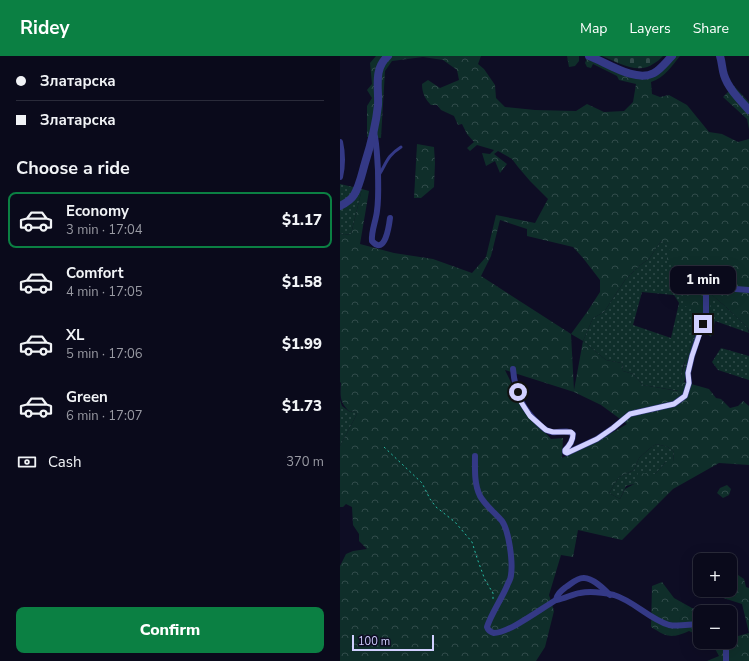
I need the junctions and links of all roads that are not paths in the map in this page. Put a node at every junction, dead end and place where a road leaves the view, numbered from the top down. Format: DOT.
graph roads {
  1 [pos="388,56"];
  2 [pos="589,56"];
  3 [pos="672,56"];
  4 [pos="720,56"];
  5 [pos="749,110"];
  6 [pos="374,132"];
  7 [pos="340,142"];
  8 [pos="400,147"];
  9 [pos="378,176"];
  10 [pos="340,177"];
  11 [pos="340,206"];
  12 [pos="390,218"];
  13 [pos="749,290"];
  14 [pos="513,369"];
  15 [pos="474,456"];
  16 [pos="610,595"];
  17 [pos="556,600"];
  18 [pos="693,625"];
  19 [pos="726,649"];
  20 [pos="726,661"];
  1 -- 6 [label="street"];
  2 -- 3 [label="street"];
  4 -- 5 [label="street"];
  6 -- 9 [label="street"];
  6 -- 11 [label="street"];
  7 -- 10 [label="street"];
  8 -- 9 [label="lane"];
  9 -- 12 [label="street"];
  13 -- 14 [label="street"];
  15 -- 17 [label="street"];
  16 -- 17 [label="street"];
  16 -- 17 [label="street"];
  16 -- 18 [label="street"];
  19 -- 20 [label="street"];
}
